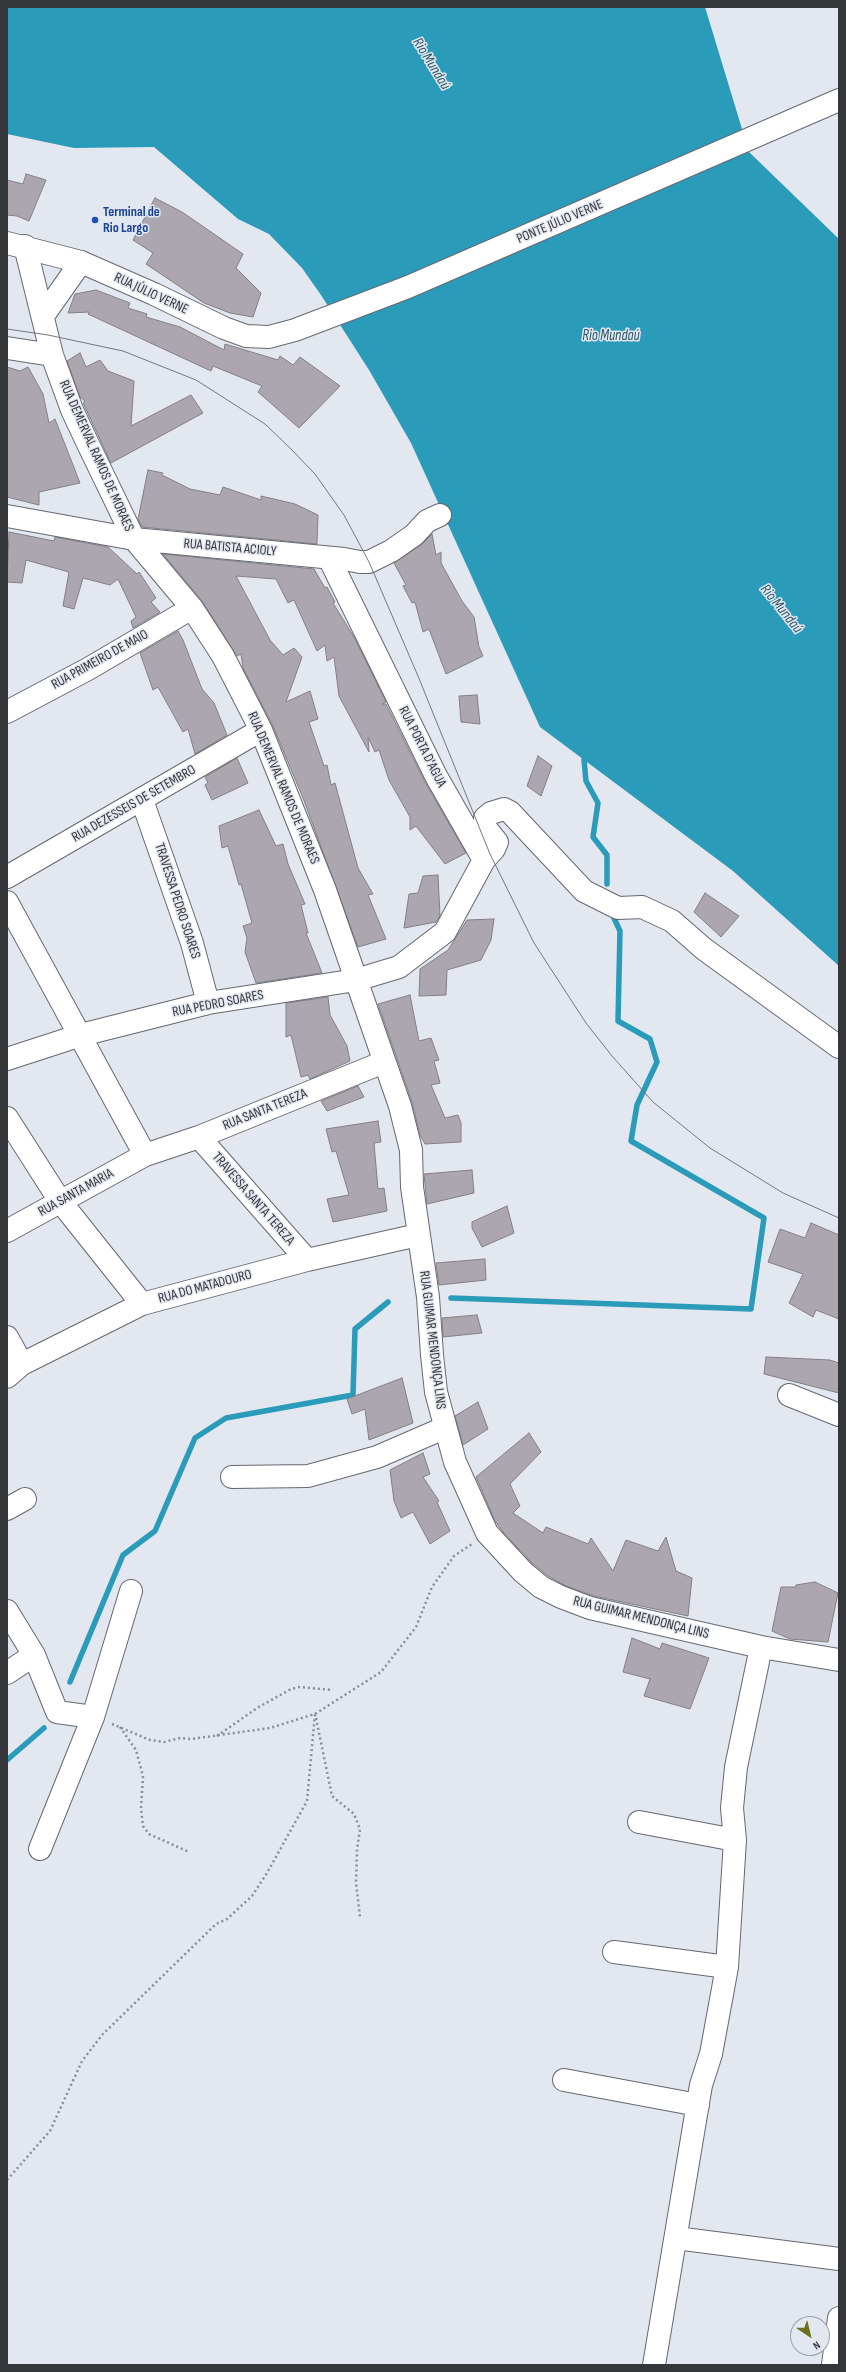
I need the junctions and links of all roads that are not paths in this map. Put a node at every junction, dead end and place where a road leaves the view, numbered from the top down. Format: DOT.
graph roads {
  1 [pos="830,103"];
  2 [pos="16,244"];
  3 [pos="81,262"];
  4 [pos="44,316"];
  5 [pos="295,330"];
  6 [pos="7,348"];
  7 [pos="52,355"];
  8 [pos="440,515"];
  9 [pos="7,516"];
  10 [pos="134,539"];
  11 [pos="328,558"];
  12 [pos="192,608"];
  13 [pos="7,712"];
  14 [pos="261,730"];
  15 [pos="142,800"];
  16 [pos="484,860"];
  17 [pos="7,877"];
  18 [pos="7,902"];
  19 [pos="356,980"];
  20 [pos="208,1004"];
  21 [pos="81,1035"];
  22 [pos="839,1047"];
  23 [pos="7,1059"];
  24 [pos="384,1062"];
  25 [pos="7,1118"];
  26 [pos="199,1137"];
  27 [pos="145,1155"];
  28 [pos="60,1201"];
  29 [pos="7,1231"];
  30 [pos="418,1235"];
  31 [pos="307,1260"];
  32 [pos="142,1304"];
  33 [pos="7,1337"];
  34 [pos="14,1371"];
  35 [pos="789,1396"];
  36 [pos="839,1415"];
  37 [pos="444,1428"];
  38 [pos="232,1477"];
  39 [pos="131,1591"];
  40 [pos="8,1614"];
  41 [pos="761,1647"];
  42 [pos="34,1655"];
  43 [pos="839,1660"];
  44 [pos="7,1673"];
  45 [pos="93,1717"];
  46 [pos="638,1822"];
  47 [pos="734,1840"];
  48 [pos="40,1849"];
  49 [pos="614,1952"];
  50 [pos="727,1967"];
  51 [pos="564,2080"];
  52 [pos="698,2105"];
  53 [pos="676,2238"];
  54 [pos="839,2259"];
  55 [pos="839,2318"];
  56 [pos="654,2365"];
  57 [pos="834,2365"];
  1 -- 5 [label="street, PONTE JÚLIO VERNE"];
  2 -- 3 [label="street, RUA JÚLIO VERNE"];
  2 -- 4 [label="street, RUA DEMERVAL RAMOS DE MORAES"];
  3 -- 4 [label="street"];
  3 -- 5 [label="street, RUA JÚLIO VERNE"];
  4 -- 7 [label="street, RUA DEMERVAL RAMOS DE MORAES"];
  6 -- 7 [label="street"];
  7 -- 10 [label="street, RUA DEMERVAL RAMOS DE MORAES"];
  8 -- 11 [label="street, RUA BATISTA ACIOLY"];
  9 -- 10 [label="street, RUA BATISTA ACIOLY"];
  10 -- 11 [label="street, RUA BATISTA ACIOLY"];
  10 -- 12 [label="street, RUA DEMERVAL RAMOS DE MORAES"];
  11 -- 16 [label="street, RUA PORTA D'AGUA"];
  12 -- 13 [label="street, RUA PRIMEIRO DE MAIO"];
  12 -- 14 [label="street, RUA DEMERVAL RAMOS DE MORAES"];
  14 -- 15 [label="street, RUA DEZESSEIS DE SETEMBRO"];
  14 -- 19 [label="street, RUA DEMERVAL RAMOS DE MORAES"];
  15 -- 17 [label="street, RUA DEZESSEIS DE SETEMBRO"];
  15 -- 20 [label="street, TRAVESSA PEDRO SOARES"];
  16 -- 19 [label="street, RUA PEDRO SOARES"];
  16 -- 22 [label="street"];
  18 -- 21 [label="street"];
  19 -- 20 [label="street, RUA PEDRO SOARES"];
  19 -- 24 [label="street, RUA DEMERVAL RAMOS DE MORAES"];
  20 -- 21 [label="street, RUA PEDRO SOARES"];
  21 -- 23 [label="street, RUA PEDRO SOARES"];
  21 -- 27 [label="street"];
  24 -- 26 [label="street, RUA SANTA TEREZA"];
  24 -- 30 [label="street, RUA DEMERVAL RAMOS DE MORAES"];
  25 -- 28 [label="street"];
  26 -- 27 [label="street, RUA SANTA TEREZA"];
  26 -- 31 [label="street, TRAVESSA SANTA TEREZA"];
  27 -- 28 [label="street, RUA SANTA MARIA"];
  28 -- 29 [label="street, RUA SANTA MARIA"];
  28 -- 32 [label="street"];
  30 -- 31 [label="street, RUA DO MATADOURO"];
  30 -- 37 [label="street, RUA GUIMAR MENDONÇA LINS"];
  31 -- 32 [label="street, RUA DO MATADOURO"];
  32 -- 34 [label="street, RUA DO MATADOURO"];
  33 -- 34 [label="street"];
  35 -- 36 [label="street"];
  37 -- 38 [label="street"];
  37 -- 41 [label="street, RUA GUIMAR MENDONÇA LINS"];
  39 -- 45 [label="street"];
  40 -- 42 [label="street"];
  41 -- 43 [label="street, RUA GUIMAR MENDONÇA LINS"];
  41 -- 47 [label="street"];
  42 -- 44 [label="street"];
  42 -- 45 [label="street"];
  45 -- 48 [label="street"];
  46 -- 47 [label="street"];
  47 -- 50 [label="street"];
  49 -- 50 [label="street"];
  50 -- 52 [label="street"];
  51 -- 52 [label="street"];
  52 -- 53 [label="street"];
  53 -- 54 [label="street"];
  53 -- 56 [label="street"];
  55 -- 57 [label="street"];
}
